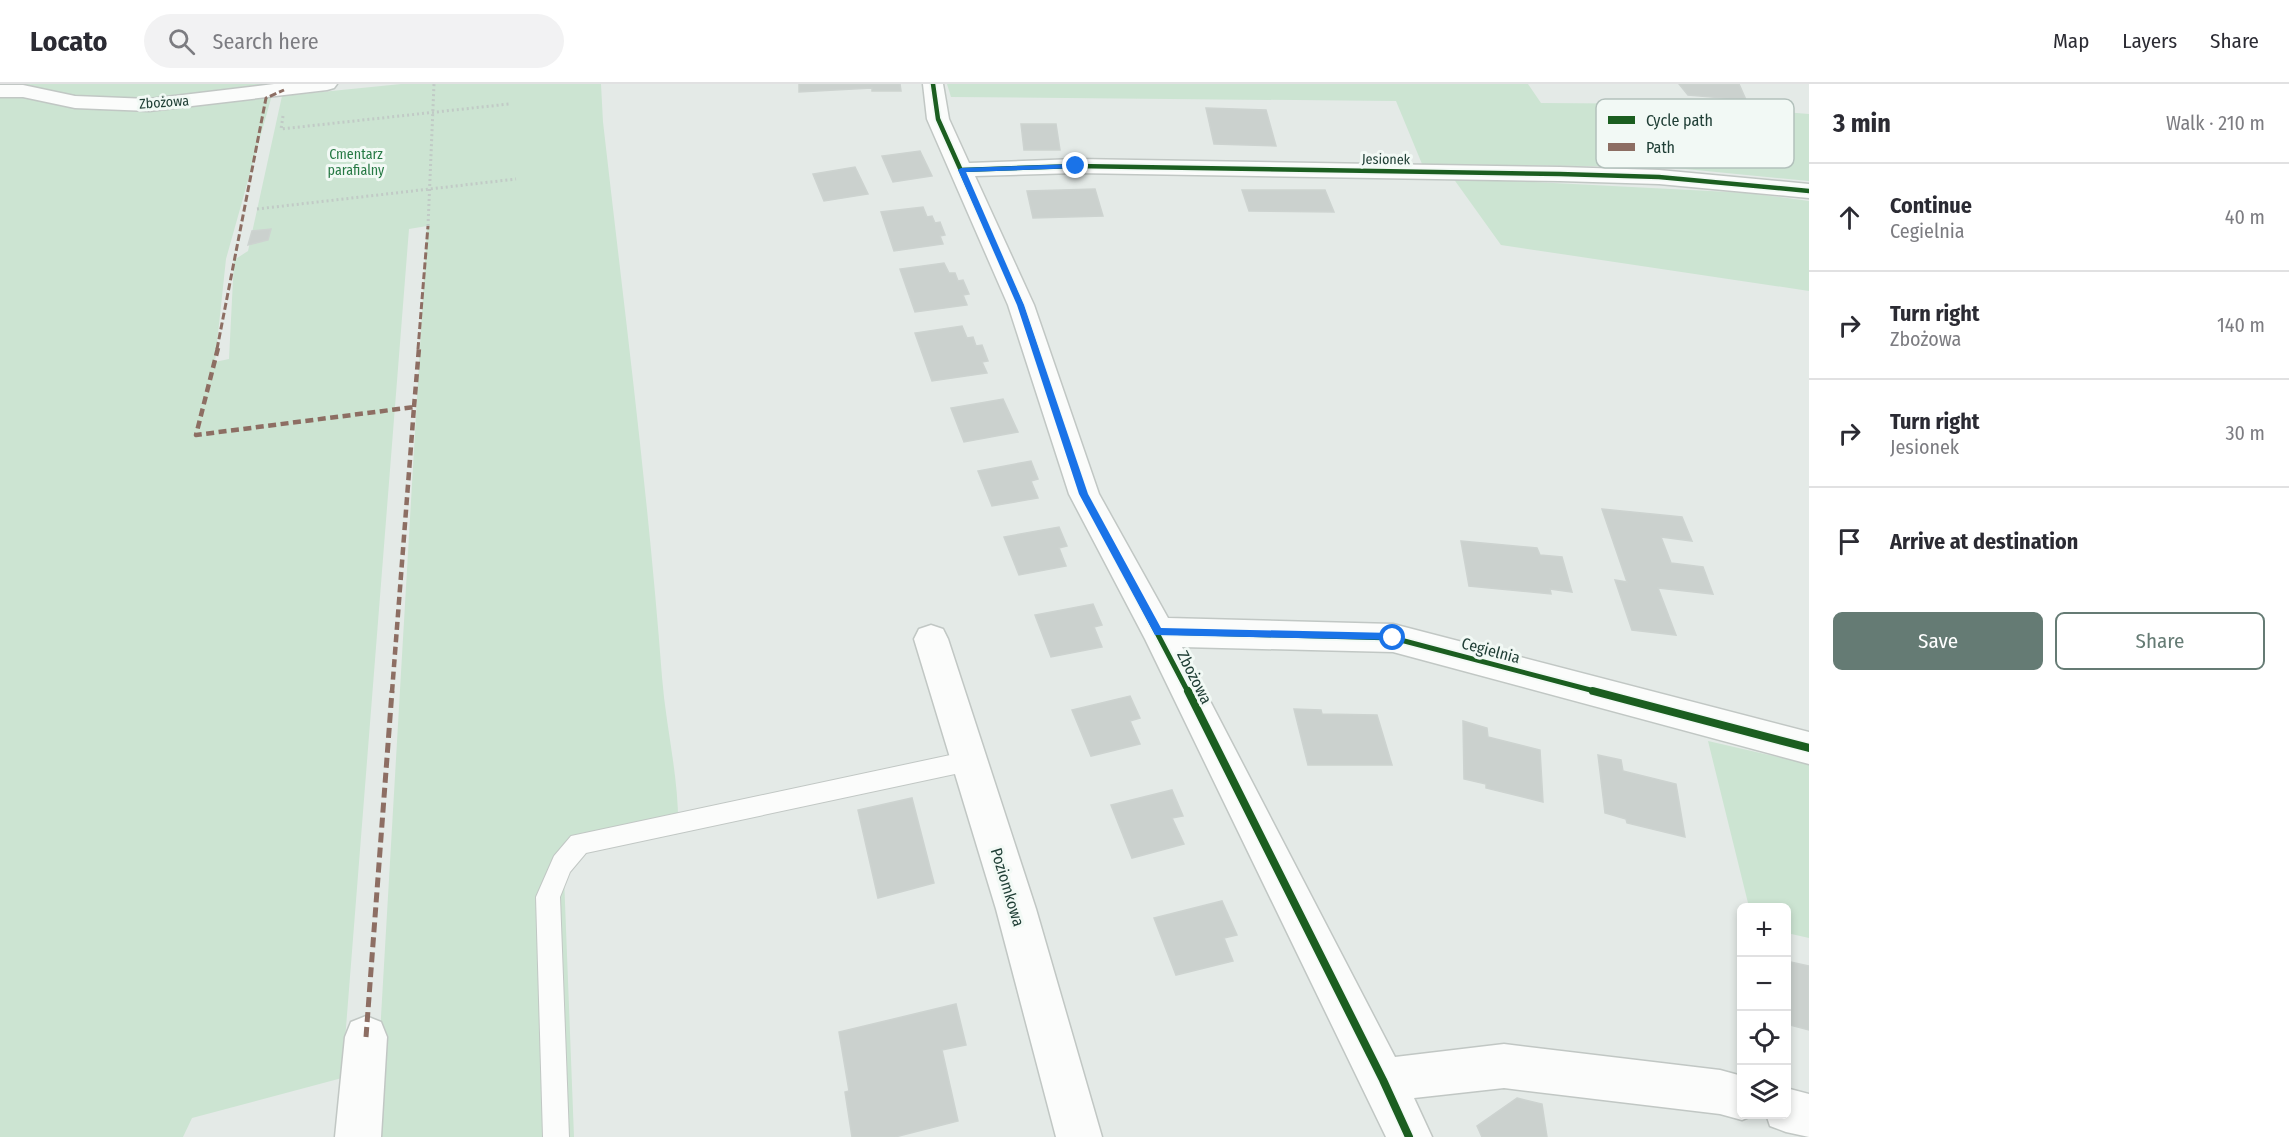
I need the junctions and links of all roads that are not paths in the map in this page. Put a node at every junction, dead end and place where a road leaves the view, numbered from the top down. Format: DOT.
graph roads {
  1 [pos="327,84"];
  2 [pos="933,84"];
  3 [pos="0,91"];
  4 [pos="961,170"];
  5 [pos="1809,191"];
  6 [pos="1158,633"];
  7 [pos="931,639"];
  8 [pos="1809,748"];
  9 [pos="969,761"];
  10 [pos="366,1036"];
  11 [pos="1383,1080"];
  12 [pos="1737,1097"];
  13 [pos="1791,1111"];
  14 [pos="1809,1116"];
  15 [pos="358,1137"];
  16 [pos="556,1137"];
  17 [pos="1079,1137"];
  18 [pos="1409,1137"];
  1 -- 3 [label="street, Zbożowa"];
  2 -- 4 [label="street, Zbożowa"];
  4 -- 5 [label="street, Jesionek"];
  4 -- 6 [label="street, Zbożowa"];
  6 -- 8 [label="street, Cegielnia"];
  6 -- 11 [label="street, Zbożowa"];
  7 -- 9 [label="street, Poziomkowa"];
  9 -- 16 [label="lane"];
  9 -- 17 [label="street, Poziomkowa"];
  10 -- 15 [label="street"];
  11 -- 12 [label="street"];
  11 -- 18 [label="street, Zbożowa"];
  13 -- 14 [label="street"];
}
